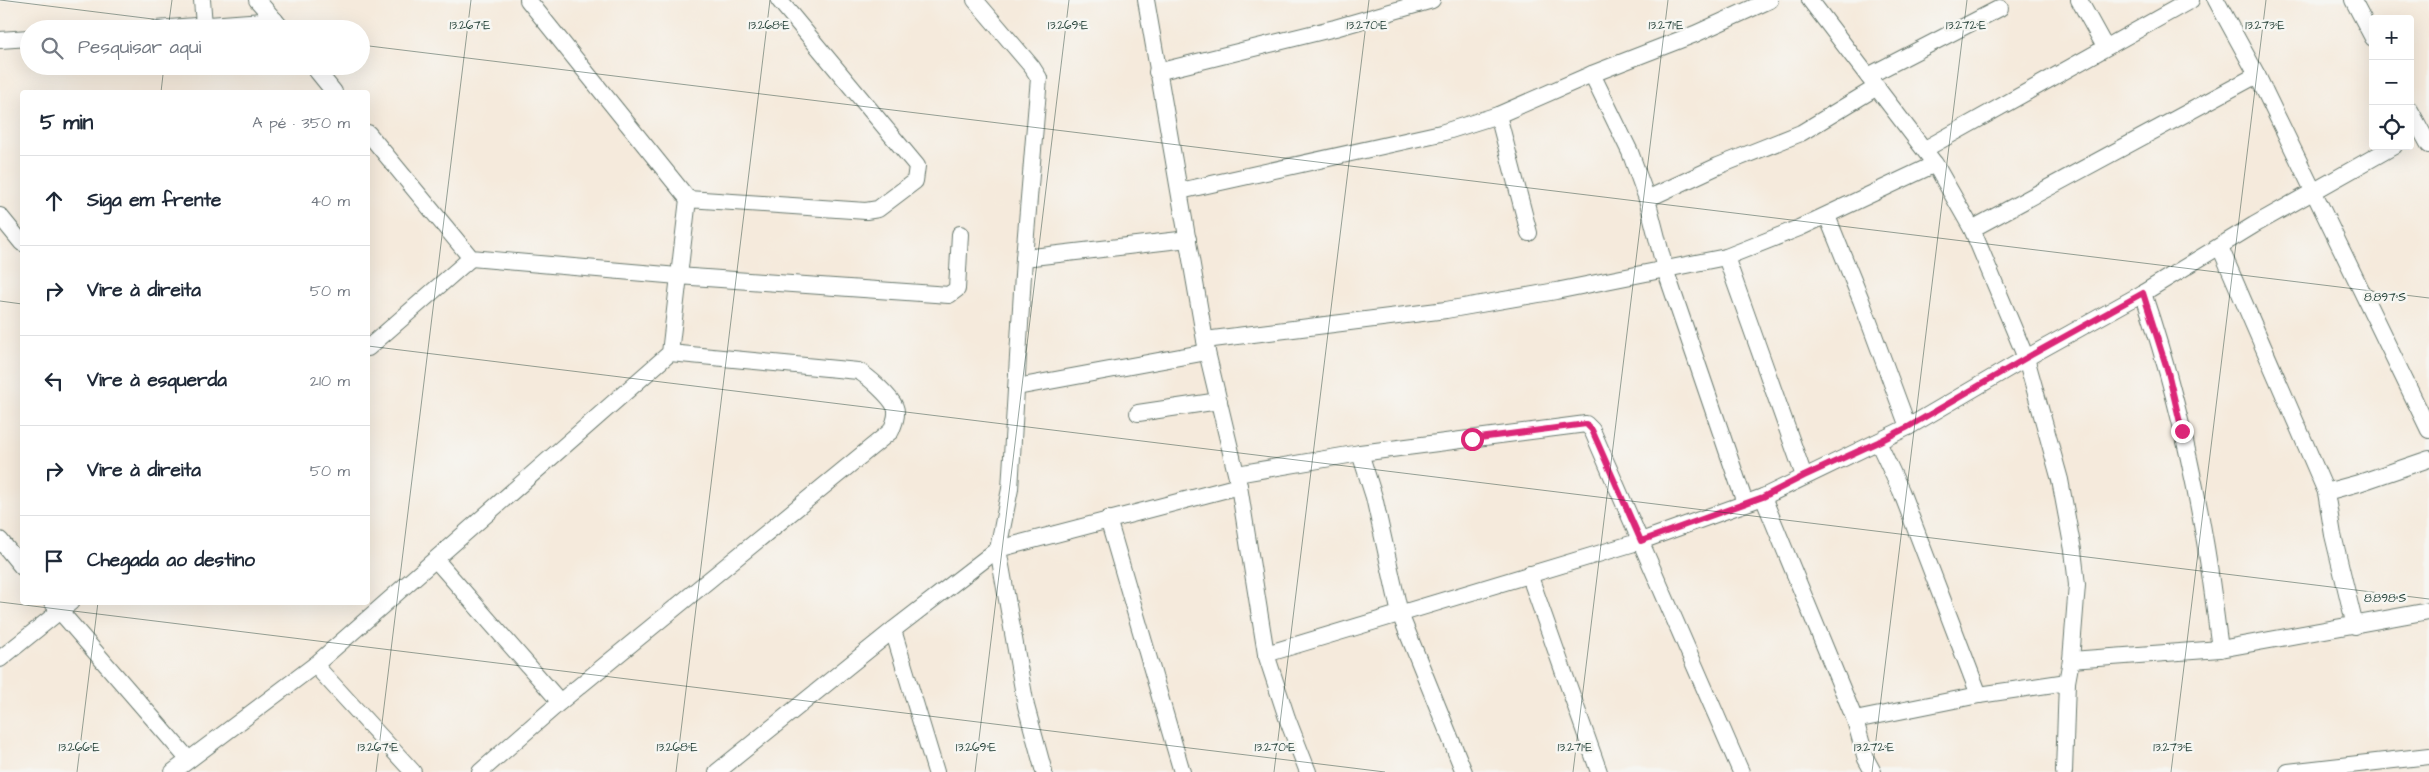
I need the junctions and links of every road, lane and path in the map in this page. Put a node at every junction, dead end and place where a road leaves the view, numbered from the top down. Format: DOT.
graph roads {
  1 [pos="202,0"];
  2 [pos="257,0"];
  3 [pos="528,0"];
  4 [pos="779,0"];
  5 [pos="975,0"];
  6 [pos="1146,0"];
  7 [pos="1432,0"];
  8 [pos="1770,0"];
  9 [pos="1810,0"];
  10 [pos="2079,0"];
  11 [pos="2191,0"];
  12 [pos="2216,0"];
  13 [pos="2353,0"];
  14 [pos="2000,8"];
  15 [pos="204,20"];
  16 [pos="274,20"];
  17 [pos="2369,30"];
  18 [pos="20,39"];
  19 [pos="0,40"];
  20 [pos="2106,47"];
  21 [pos="1157,72"];
  22 [pos="1592,74"];
  23 [pos="2257,74"];
  24 [pos="320,75"];
  25 [pos="1873,82"];
  26 [pos="332,90"];
  27 [pos="1498,115"];
  28 [pos="2414,118"];
  29 [pos="370,135"];
  30 [pos="2422,135"];
  31 [pos="1925,149"];
  32 [pos="2387,150"];
  33 [pos="1935,164"];
  34 [pos="1180,191"];
  35 [pos="2314,191"];
  36 [pos="688,199"];
  37 [pos="1647,199"];
  38 [pos="0,216"];
  39 [pos="1827,216"];
  40 [pos="1972,230"];
  41 [pos="1529,233"];
  42 [pos="960,234"];
  43 [pos="1188,239"];
  44 [pos="20,241"];
  45 [pos="2220,247"];
  46 [pos="1726,257"];
  47 [pos="471,258"];
  48 [pos="1024,258"];
  49 [pos="1665,269"];
  50 [pos="678,276"];
  51 [pos="2143,293"];
  52 [pos="370,346"];
  53 [pos="1206,346"];
  54 [pos="670,353"];
  55 [pos="2026,358"];
  56 [pos="1017,387"];
  57 [pos="1219,401"];
  58 [pos="1138,412"];
  59 [pos="1908,427"];
  60 [pos="2429,430"];
  61 [pos="1878,442"];
  62 [pos="1360,453"];
  63 [pos="2429,460"];
  64 [pos="1804,476"];
  65 [pos="1238,480"];
  66 [pos="2326,492"];
  67 [pos="1763,497"];
  68 [pos="1745,503"];
  69 [pos="1108,519"];
  70 [pos="0,540"];
  71 [pos="1641,541"];
  72 [pos="998,549"];
  73 [pos="436,560"];
  74 [pos="20,565"];
  75 [pos="1529,574"];
  76 [pos="61,606"];
  77 [pos="2429,611"];
  78 [pos="1400,614"];
  79 [pos="2354,626"];
  80 [pos="893,630"];
  81 [pos="2220,649"];
  82 [pos="1266,654"];
  83 [pos="0,659"];
  84 [pos="2071,660"];
  85 [pos="315,666"];
  86 [pos="2067,682"];
  87 [pos="1979,695"];
  88 [pos="560,702"];
  89 [pos="1855,720"];
  90 [pos="2429,756"];
  91 [pos="188,759"];
  92 [pos="725,769"];
  93 [pos="173,772"];
  94 [pos="413,772"];
  95 [pos="480,772"];
  96 [pos="936,772"];
  97 [pos="1044,772"];
  98 [pos="1182,772"];
  99 [pos="1308,772"];
  100 [pos="1464,772"];
  101 [pos="1599,772"];
  102 [pos="1741,772"];
  103 [pos="1873,772"];
  104 [pos="2064,772"];
  105 [pos="2288,772"];
  1 -- 15 [label="street"];
  2 -- 16 [label="street"];
  3 -- 36 [label="street"];
  4 -- 36 [label="street"];
  5 -- 48 [label="street"];
  6 -- 21 [label="street"];
  7 -- 21 [label="street"];
  8 -- 22 [label="street"];
  9 -- 25 [label="street"];
  10 -- 20 [label="street"];
  11 -- 20 [label="street"];
  12 -- 23 [label="street"];
  13 -- 17 [label="street"];
  14 -- 25 [label="street"];
  18 -- 19 [label="street"];
  20 -- 31 [label="street"];
  21 -- 34 [label="street"];
  22 -- 27 [label="street"];
  22 -- 37 [label="street"];
  23 -- 35 [label="street"];
  23 -- 40 [label="street"];
  24 -- 26 [label="street"];
  25 -- 31 [label="street"];
  25 -- 37 [label="street"];
  27 -- 34 [label="street"];
  27 -- 41 [label="street"];
  28 -- 30 [label="street"];
  29 -- 47 [label="street"];
  31 -- 33 [label="street"];
  32 -- 35 [label="street"];
  33 -- 39 [label="street"];
  33 -- 40 [label="street"];
  34 -- 43 [label="street"];
  35 -- 45 [label="street"];
  35 -- 60 [label="street"];
  36 -- 50 [label="street"];
  37 -- 49 [label="street"];
  38 -- 44 [label="street"];
  39 -- 46 [label="street"];
  39 -- 59 [label="street"];
  40 -- 55 [label="street"];
  42 -- 50 [label="street"];
  43 -- 48 [label="street"];
  43 -- 53 [label="street"];
  45 -- 51 [label="street"];
  45 -- 66 [label="street"];
  46 -- 49 [label="street"];
  46 -- 64 [label="street"];
  47 -- 50 [label="street"];
  47 -- 52 [label="street"];
  48 -- 56 [label="street"];
  49 -- 53 [label="street"];
  49 -- 68 [label="street"];
  50 -- 54 [label="street"];
  51 -- 55 [label="street"];
  51 -- 81 [label="street"];
  53 -- 56 [label="street"];
  53 -- 57 [label="street"];
  54 -- 73 [label="street"];
  54 -- 88 [label="street"];
  55 -- 59 [label="street"];
  55 -- 84 [label="street"];
  56 -- 72 [label="street"];
  57 -- 58 [label="street"];
  57 -- 65 [label="street"];
  59 -- 61 [label="street"];
  61 -- 64 [label="street"];
  61 -- 87 [label="street"];
  62 -- 65 [label="street"];
  62 -- 71 [label="street"];
  62 -- 78 [label="street"];
  63 -- 66 [label="street"];
  64 -- 67 [label="street"];
  65 -- 69 [label="street"];
  65 -- 82 [label="street"];
  66 -- 79 [label="street"];
  67 -- 68 [label="street"];
  67 -- 89 [label="street"];
  68 -- 71 [label="street"];
  69 -- 72 [label="street"];
  69 -- 98 [label="street"];
  70 -- 74 [label="street"];
  71 -- 75 [label="street"];
  71 -- 102 [label="street"];
  72 -- 80 [label="street"];
  72 -- 97 [label="street"];
  73 -- 85 [label="street"];
  73 -- 88 [label="street"];
  75 -- 78 [label="street"];
  75 -- 101 [label="street"];
  76 -- 83 [label="street"];
  76 -- 91 [label="street"];
  77 -- 79 [label="street"];
  78 -- 82 [label="street"];
  78 -- 100 [label="street"];
  79 -- 81 [label="street"];
  80 -- 92 [label="street"];
  80 -- 96 [label="street"];
  81 -- 84 [label="street"];
  82 -- 99 [label="street"];
  84 -- 86 [label="street"];
  85 -- 91 [label="street"];
  85 -- 94 [label="street"];
  86 -- 87 [label="street"];
  86 -- 104 [label="street"];
  87 -- 89 [label="street"];
  88 -- 95 [label="street"];
  89 -- 103 [label="street"];
  90 -- 105 [label="street"];
  91 -- 93 [label="street"];
}
